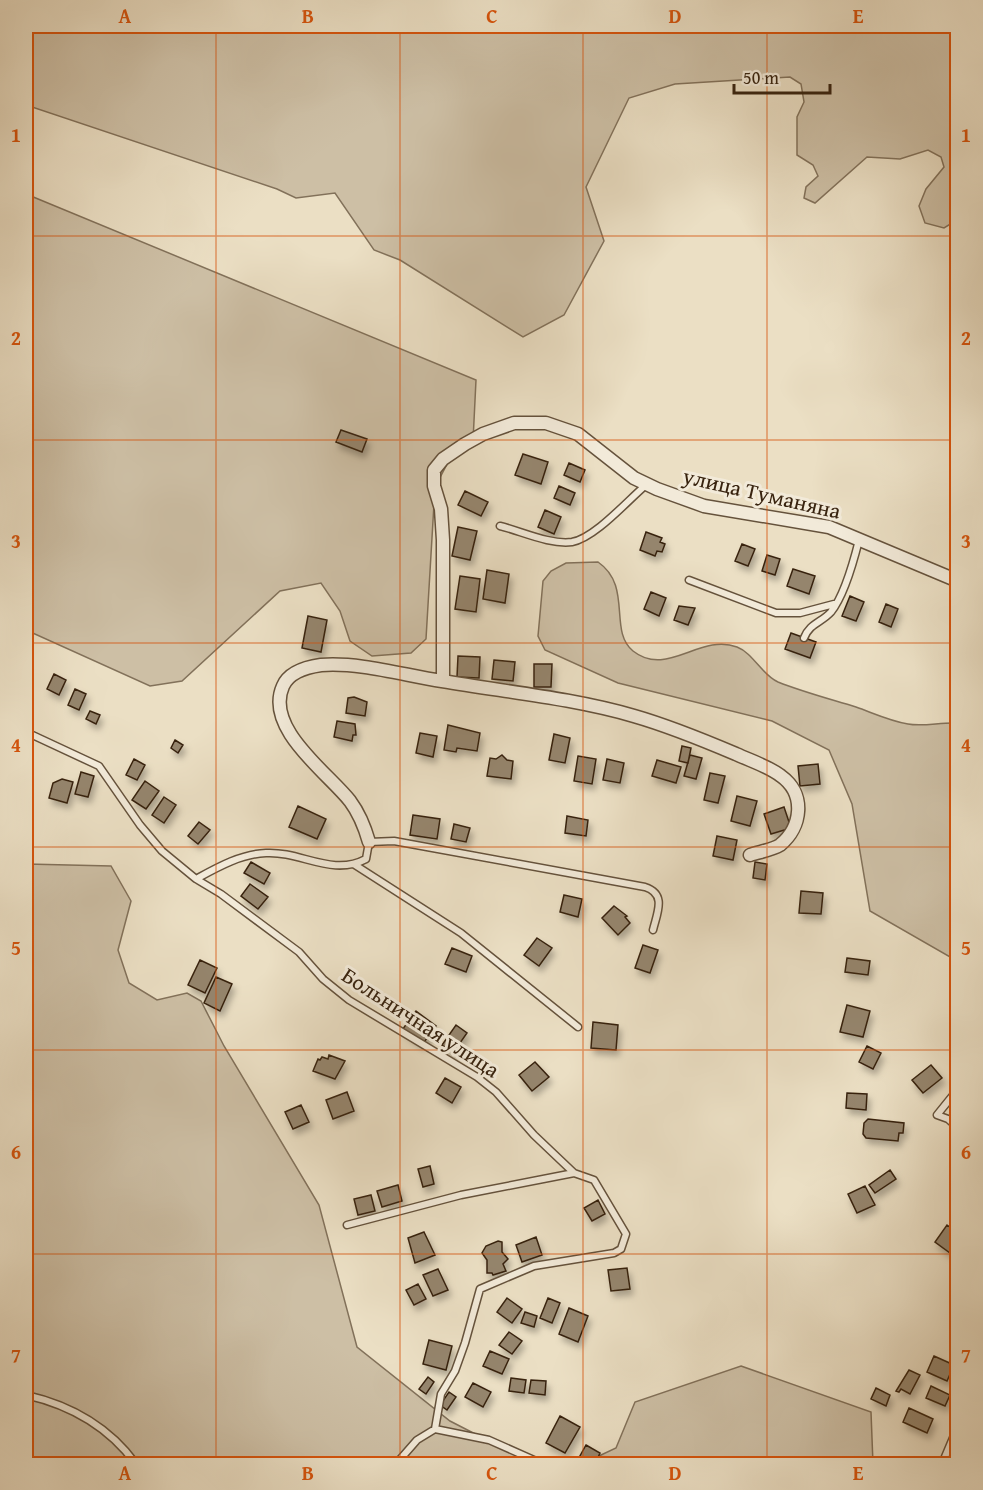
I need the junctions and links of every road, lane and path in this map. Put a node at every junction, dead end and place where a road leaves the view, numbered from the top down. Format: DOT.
graph roads {
  1 [pos="646,485"];
  2 [pos="500,526"];
  3 [pos="859,539"];
  4 [pos="689,580"];
  5 [pos="957,581"];
  6 [pos="834,604"];
  7 [pos="804,638"];
  8 [pos="443,681"];
  9 [pos="26,732"];
  10 [pos="369,842"];
  11 [pos="750,855"];
  12 [pos="356,865"];
  13 [pos="196,879"];
  14 [pos="653,930"];
  15 [pos="578,1027"];
  16 [pos="957,1089"];
  17 [pos="957,1128"];
  18 [pos="574,1173"];
  19 [pos="346,1225"];
  20 [pos="26,1395"];
  21 [pos="957,1426"];
  22 [pos="435,1429"];
  23 [pos="136,1464"];
  24 [pos="396,1464"];
  25 [pos="543,1464"];
  26 [pos="942,1464"];
  1 -- 2 [label="lane"];
  1 -- 3 [label="street, улица Туманяна"];
  1 -- 8 [label="street, улица Туманяна"];
  3 -- 5 [label="street, улица Туманяна"];
  3 -- 6 [label="lane"];
  4 -- 6 [label="lane"];
  6 -- 7 [label="lane"];
  8 -- 10 [label="street"];
  8 -- 11 [label="street"];
  9 -- 13 [label="lane, Больничная улица"];
  10 -- 12 [label="lane"];
  10 -- 14 [label="lane"];
  12 -- 13 [label="lane"];
  12 -- 15 [label="lane"];
  13 -- 18 [label="lane, Больничная улица"];
  16 -- 17 [label="lane"];
  18 -- 19 [label="lane"];
  18 -- 22 [label="lane, Больничная улица"];
  20 -- 23 [label="lane"];
  21 -- 26 [label="lane"];
  22 -- 24 [label="lane"];
  22 -- 25 [label="lane"];
}
